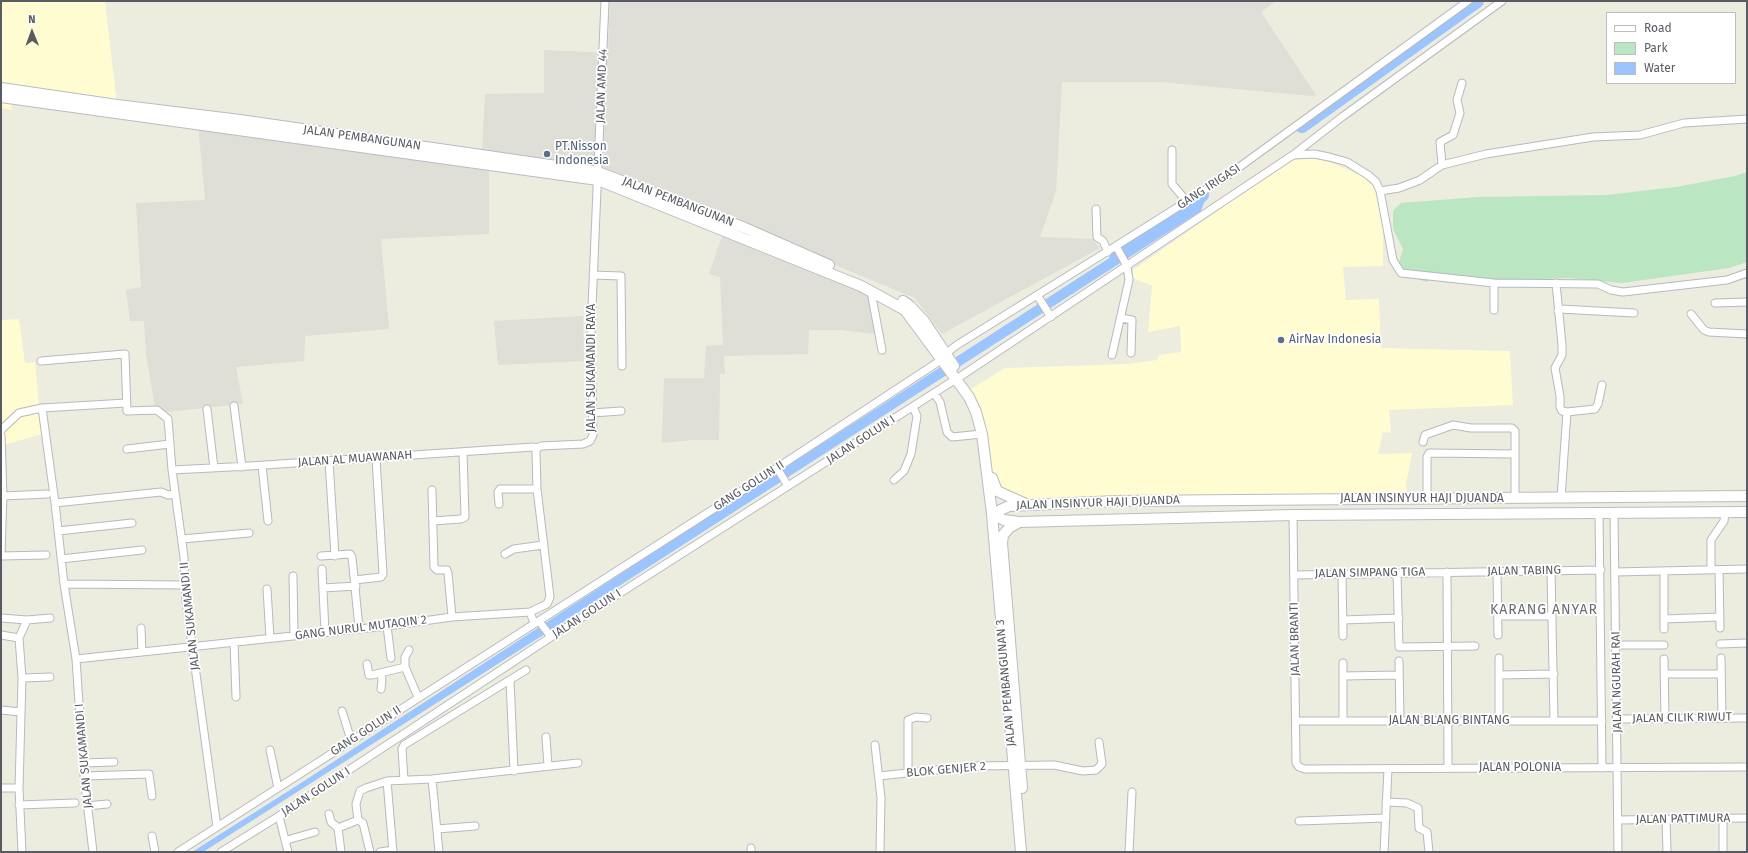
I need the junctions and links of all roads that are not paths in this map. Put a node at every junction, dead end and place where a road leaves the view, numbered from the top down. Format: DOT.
graph roads {
  1 [pos="605,1"];
  2 [pos="1468,1"];
  3 [pos="1502,1"];
  4 [pos="1462,83"];
  5 [pos="1,88"];
  6 [pos="1,97"];
  7 [pos="1747,119"];
  8 [pos="1172,150"];
  9 [pos="1293,155"];
  10 [pos="1442,164"];
  11 [pos="598,176"];
  12 [pos="1380,191"];
  13 [pos="1185,202"];
  14 [pos="1096,209"];
  15 [pos="1118,249"];
  16 [pos="1108,252"];
  17 [pos="1126,263"];
  18 [pos="1747,273"];
  19 [pos="593,275"];
  20 [pos="1494,283"];
  21 [pos="1556,283"];
  22 [pos="874,292"];
  23 [pos="1039,298"];
  24 [pos="1747,302"];
  25 [pos="1715,303"];
  26 [pos="1494,310"];
  27 [pos="1558,311"];
  28 [pos="1634,313"];
  29 [pos="1049,314"];
  30 [pos="1691,314"];
  31 [pos="1121,318"];
  32 [pos="1747,334"];
  33 [pos="882,350"];
  34 [pos="1131,353"];
  35 [pos="1112,355"];
  36 [pos="944,357"];
  37 [pos="41,361"];
  38 [pos="622,366"];
  39 [pos="957,376"];
  40 [pos="1602,385"];
  41 [pos="934,393"];
  42 [pos="126,403"];
  43 [pos="234,406"];
  44 [pos="912,407"];
  45 [pos="42,408"];
  46 [pos="207,410"];
  47 [pos="621,411"];
  48 [pos="1567,412"];
  49 [pos="592,413"];
  50 [pos="1,430"];
  51 [pos="982,434"];
  52 [pos="1,435"];
  53 [pos="1423,442"];
  54 [pos="170,444"];
  55 [pos="537,448"];
  56 [pos="127,449"];
  57 [pos="463,453"];
  58 [pos="1515,454"];
  59 [pos="376,458"];
  60 [pos="328,461"];
  61 [pos="262,466"];
  62 [pos="242,467"];
  63 [pos="214,468"];
  64 [pos="777,469"];
  65 [pos="172,470"];
  66 [pos="894,480"];
  67 [pos="787,484"];
  68 [pos="432,490"];
  69 [pos="537,490"];
  70 [pos="47,494"];
  71 [pos="176,494"];
  72 [pos="4,496"];
  73 [pos="1747,496"];
  74 [pos="1516,498"];
  75 [pos="1561,498"];
  76 [pos="1396,499"];
  77 [pos="1414,499"];
  78 [pos="1427,499"];
  79 [pos="1116,501"];
  80 [pos="55,503"];
  81 [pos="499,504"];
  82 [pos="1026,504"];
  83 [pos="1599,512"];
  84 [pos="1614,512"];
  85 [pos="1725,512"];
  86 [pos="1747,512"];
  87 [pos="992,514"];
  88 [pos="1396,514"];
  89 [pos="1414,514"];
  90 [pos="1293,515"];
  91 [pos="1116,519"];
  92 [pos="268,521"];
  93 [pos="433,522"];
  94 [pos="1019,522"];
  95 [pos="132,523"];
  96 [pos="58,531"];
  97 [pos="249,534"];
  98 [pos="182,539"];
  99 [pos="543,546"];
  100 [pos="142,550"];
  101 [pos="505,554"];
  102 [pos="1,555"];
  103 [pos="46,555"];
  104 [pos="322,556"];
  105 [pos="334,556"];
  106 [pos="61,559"];
  107 [pos="322,569"];
  108 [pos="1747,569"];
  109 [pos="1601,570"];
  110 [pos="1710,570"];
  111 [pos="1719,570"];
  112 [pos="1551,571"];
  113 [pos="1664,571"];
  114 [pos="1446,572"];
  115 [pos="1497,572"];
  116 [pos="1615,572"];
  117 [pos="1397,573"];
  118 [pos="1342,574"];
  119 [pos="1294,575"];
  120 [pos="293,576"];
  121 [pos="355,583"];
  122 [pos="64,584"];
  123 [pos="186,585"];
  124 [pos="323,588"];
  125 [pos="267,589"];
  126 [pos="547,604"];
  127 [pos="556,611"];
  128 [pos="530,612"];
  129 [pos="1498,616"];
  130 [pos="1552,616"];
  131 [pos="452,617"];
  132 [pos="1720,617"];
  133 [pos="1,618"];
  134 [pos="50,618"];
  135 [pos="1399,618"];
  136 [pos="1664,619"];
  137 [pos="27,620"];
  138 [pos="1343,620"];
  139 [pos="538,623"];
  140 [pos="387,626"];
  141 [pos="141,628"];
  142 [pos="360,628"];
  143 [pos="1720,628"];
  144 [pos="1664,629"];
  145 [pos="325,632"];
  146 [pos="1,635"];
  147 [pos="294,635"];
  148 [pos="1498,635"];
  149 [pos="550,636"];
  150 [pos="1343,636"];
  151 [pos="19,638"];
  152 [pos="270,638"];
  153 [pos="234,642"];
  154 [pos="1664,644"];
  155 [pos="1720,644"];
  156 [pos="1747,644"];
  157 [pos="1616,645"];
  158 [pos="1448,646"];
  159 [pos="1475,646"];
  160 [pos="192,647"];
  161 [pos="409,650"];
  162 [pos="142,652"];
  163 [pos="391,658"];
  164 [pos="1499,658"];
  165 [pos="1720,658"];
  166 [pos="76,659"];
  167 [pos="1664,660"];
  168 [pos="1399,661"];
  169 [pos="1343,663"];
  170 [pos="368,664"];
  171 [pos="405,667"];
  172 [pos="526,670"];
  173 [pos="381,674"];
  174 [pos="1554,674"];
  175 [pos="1664,674"];
  176 [pos="1721,674"];
  177 [pos="1399,675"];
  178 [pos="1499,675"];
  179 [pos="1343,676"];
  180 [pos="50,677"];
  181 [pos="22,678"];
  182 [pos="510,680"];
  183 [pos="381,689"];
  184 [pos="236,697"];
  185 [pos="418,697"];
  186 [pos="1,710"];
  187 [pos="342,711"];
  188 [pos="21,712"];
  189 [pos="927,718"];
  190 [pos="1722,718"];
  191 [pos="1747,718"];
  192 [pos="1618,719"];
  193 [pos="1665,719"];
  194 [pos="1296,721"];
  195 [pos="1344,721"];
  196 [pos="1400,721"];
  197 [pos="1448,721"];
  198 [pos="1499,721"];
  199 [pos="1554,721"];
  200 [pos="1602,721"];
  201 [pos="546,737"];
  202 [pos="351,740"];
  203 [pos="1098,742"];
  204 [pos="875,745"];
  205 [pos="270,750"];
  206 [pos="114,762"];
  207 [pos="83,763"];
  208 [pos="578,763"];
  209 [pos="1296,763"];
  210 [pos="548,766"];
  211 [pos="1018,766"];
  212 [pos="1747,767"];
  213 [pos="1448,768"];
  214 [pos="1602,768"];
  215 [pos="1618,768"];
  216 [pos="1388,769"];
  217 [pos="514,771"];
  218 [pos="908,773"];
  219 [pos="84,776"];
  220 [pos="879,776"];
  221 [pos="432,779"];
  222 [pos="404,780"];
  223 [pos="387,781"];
  224 [pos="1,788"];
  225 [pos="19,788"];
  226 [pos="278,788"];
  227 [pos="1132,792"];
  228 [pos="152,796"];
  229 [pos="1386,802"];
  230 [pos="75,803"];
  231 [pos="107,804"];
  232 [pos="20,805"];
  233 [pos="87,806"];
  234 [pos="328,814"];
  235 [pos="280,816"];
  236 [pos="1386,818"];
  237 [pos="1723,818"];
  238 [pos="1747,818"];
  239 [pos="1666,819"];
  240 [pos="358,820"];
  241 [pos="1618,820"];
  242 [pos="1298,821"];
  243 [pos="475,826"];
  244 [pos="217,827"];
  245 [pos="338,828"];
  246 [pos="436,828"];
  247 [pos="315,832"];
  248 [pos="152,836"];
  249 [pos="286,840"];
  250 [pos="393,851"];
  251 [pos="22,852"];
  252 [pos="93,852"];
  253 [pos="155,852"];
  254 [pos="178,852"];
  255 [pos="221,852"];
  256 [pos="288,852"];
  257 [pos="341,852"];
  258 [pos="370,852"];
  259 [pos="380,852"];
  260 [pos="439,852"];
  261 [pos="880,852"];
  262 [pos="1021,852"];
  263 [pos="1026,852"];
  264 [pos="1129,852"];
  265 [pos="1384,852"];
  266 [pos="1429,852"];
  267 [pos="1618,852"];
  268 [pos="1667,852"];
  269 [pos="1723,852"];
  1 -- 11 [label="street, JALAN AMD 44"];
  2 -- 13 [label="street, GANG IRIGASI"];
  3 -- 9 [label="street, JALAN GOLUN I"];
  4 -- 10 [label="street"];
  5 -- 11 [label="main road, JALAN PEMBANGUNAN"];
  6 -- 11 [label="main road, JALAN PEMBANGUNAN"];
  7 -- 10 [label="street"];
  8 -- 13 [label="street"];
  9 -- 12 [label="street"];
  9 -- 17 [label="street, JALAN GOLUN I"];
  10 -- 12 [label="street"];
  11 -- 19 [label="street, JALAN SUKAMANDI RAYA"];
  11 -- 22 [label="main road, JALAN PEMBANGUNAN"];
  11 -- 36 [label="main road, JALAN PEMBANGUNAN"];
  12 -- 20 [label="street"];
  13 -- 15 [label="street, GANG IRIGASI"];
  14 -- 16 [label="street"];
  15 -- 16 [label="street, GANG IRIGASI"];
  15 -- 17 [label="street"];
  16 -- 23 [label="street, GANG IRIGASI"];
  17 -- 29 [label="street, JALAN GOLUN I"];
  17 -- 31 [label="street"];
  18 -- 21 [label="street"];
  19 -- 38 [label="street"];
  19 -- 49 [label="street, JALAN SUKAMANDI RAYA"];
  20 -- 21 [label="street"];
  20 -- 26 [label="street"];
  21 -- 27 [label="street"];
  22 -- 33 [label="street"];
  22 -- 36 [label="main road, JALAN PEMBANGUNAN"];
  23 -- 29 [label="street"];
  23 -- 36 [label="street, GANG IRIGASI"];
  24 -- 25 [label="street"];
  27 -- 28 [label="street"];
  27 -- 48 [label="street"];
  29 -- 39 [label="street, JALAN GOLUN I"];
  30 -- 32 [label="street"];
  31 -- 34 [label="street"];
  31 -- 35 [label="street"];
  36 -- 39 [label="main road, JALAN PEMBANGUNAN"];
  36 -- 64 [label="street, GANG GOLUN II"];
  37 -- 42 [label="street"];
  39 -- 41 [label="street, JALAN GOLUN I"];
  39 -- 51 [label="main road, JALAN PEMBANGUNAN"];
  39 -- 82 [label="main road, JALAN PEMBANGUNAN"];
  40 -- 48 [label="street"];
  41 -- 44 [label="street, JALAN GOLUN I"];
  41 -- 51 [label="street"];
  42 -- 45 [label="street"];
  42 -- 54 [label="street, JALAN SUKAMANDI II"];
  43 -- 62 [label="street"];
  44 -- 66 [label="street"];
  44 -- 67 [label="street, JALAN GOLUN I"];
  45 -- 50 [label="street"];
  45 -- 80 [label="street, JALAN SUKAMANDI I"];
  46 -- 63 [label="street"];
  47 -- 49 [label="street"];
  48 -- 75 [label="street"];
  49 -- 55 [label="street, JALAN SUKAMANDI RAYA"];
  51 -- 87 [label="main road, JALAN PEMBANGUNAN"];
  52 -- 72 [label="street"];
  53 -- 58 [label="street"];
  54 -- 56 [label="street"];
  54 -- 65 [label="street, JALAN SUKAMANDI II"];
  55 -- 57 [label="street, JALAN AL MUAWANAH"];
  55 -- 69 [label="street"];
  57 -- 59 [label="street, JALAN AL MUAWANAH"];
  57 -- 93 [label="street"];
  58 -- 74 [label="street"];
  58 -- 78 [label="street"];
  59 -- 60 [label="street, JALAN AL MUAWANAH"];
  59 -- 121 [label="street"];
  60 -- 61 [label="street, JALAN AL MUAWANAH"];
  60 -- 105 [label="street"];
  61 -- 62 [label="street, JALAN AL MUAWANAH"];
  61 -- 92 [label="street"];
  62 -- 63 [label="street, JALAN AL MUAWANAH"];
  63 -- 65 [label="street, JALAN AL MUAWANAH"];
  64 -- 67 [label="street"];
  64 -- 127 [label="street, GANG GOLUN II"];
  65 -- 71 [label="street, JALAN SUKAMANDI II"];
  67 -- 149 [label="street, JALAN GOLUN I"];
  68 -- 93 [label="street"];
  69 -- 81 [label="street"];
  69 -- 99 [label="street"];
  70 -- 72 [label="street"];
  71 -- 80 [label="street"];
  71 -- 98 [label="street, JALAN SUKAMANDI II"];
  72 -- 102 [label="street"];
  73 -- 75 [label="main road, JALAN INSINYUR HAJI DJUANDA"];
  74 -- 75 [label="main road, JALAN INSINYUR HAJI DJUANDA"];
  74 -- 78 [label="main road, JALAN INSINYUR HAJI DJUANDA"];
  76 -- 77 [label="main road, JALAN INSINYUR HAJI DJUANDA"];
  76 -- 79 [label="main road, JALAN INSINYUR HAJI DJUANDA"];
  76 -- 88 [label="main road"];
  77 -- 78 [label="main road, JALAN INSINYUR HAJI DJUANDA"];
  77 -- 89 [label="main road"];
  79 -- 82 [label="main road, JALAN INSINYUR HAJI DJUANDA"];
  79 -- 91 [label="main road"];
  80 -- 96 [label="street, JALAN SUKAMANDI I"];
  82 -- 87 [label="main road, JALAN INSINYUR HAJI DJUANDA"];
  83 -- 84 [label="main road, JALAN INSINYUR HAJI DJUANDA"];
  83 -- 89 [label="main road, JALAN INSINYUR HAJI DJUANDA"];
  83 -- 109 [label="street"];
  84 -- 85 [label="main road, JALAN INSINYUR HAJI DJUANDA"];
  84 -- 116 [label="street, JALAN NGURAH RAI"];
  85 -- 86 [label="main road, JALAN INSINYUR HAJI DJUANDA"];
  85 -- 110 [label="street"];
  87 -- 94 [label="main road, JALAN INSINYUR HAJI DJUANDA"];
  87 -- 211 [label="main road, JALAN PEMBANGUNAN 3"];
  88 -- 89 [label="main road, JALAN INSINYUR HAJI DJUANDA"];
  88 -- 90 [label="main road, JALAN INSINYUR HAJI DJUANDA"];
  90 -- 91 [label="main road, JALAN INSINYUR HAJI DJUANDA"];
  90 -- 119 [label="street, JALAN BRANTI"];
  91 -- 94 [label="main road, JALAN INSINYUR HAJI DJUANDA"];
  93 -- 131 [label="street"];
  94 -- 211 [label="main road, JALAN PEMBANGUNAN 3"];
  95 -- 96 [label="street"];
  96 -- 106 [label="street, JALAN SUKAMANDI I"];
  97 -- 98 [label="street"];
  98 -- 123 [label="street, JALAN SUKAMANDI II"];
  99 -- 101 [label="street"];
  99 -- 126 [label="street"];
  100 -- 106 [label="street"];
  102 -- 103 [label="street"];
  104 -- 105 [label="street"];
  105 -- 121 [label="street"];
  106 -- 122 [label="street, JALAN SUKAMANDI I"];
  107 -- 124 [label="street"];
  108 -- 111 [label="street"];
  109 -- 112 [label="street, JALAN TABING"];
  109 -- 200 [label="street"];
  110 -- 111 [label="street"];
  110 -- 113 [label="street"];
  111 -- 132 [label="street"];
  112 -- 115 [label="street, JALAN TABING"];
  112 -- 130 [label="street"];
  113 -- 116 [label="street"];
  113 -- 136 [label="street"];
  114 -- 115 [label="street, JALAN TABING"];
  114 -- 117 [label="street, JALAN SIMPANG TIGA"];
  114 -- 158 [label="street"];
  115 -- 129 [label="street"];
  116 -- 157 [label="street, JALAN NGURAH RAI"];
  117 -- 118 [label="street, JALAN SIMPANG TIGA"];
  117 -- 135 [label="street"];
  118 -- 119 [label="street, JALAN SIMPANG TIGA"];
  118 -- 138 [label="street"];
  119 -- 194 [label="street, JALAN BRANTI"];
  120 -- 147 [label="street"];
  121 -- 124 [label="street"];
  121 -- 142 [label="street"];
  122 -- 123 [label="street"];
  122 -- 166 [label="street, JALAN SUKAMANDI I"];
  123 -- 160 [label="street, JALAN SUKAMANDI II"];
  124 -- 145 [label="street"];
  125 -- 152 [label="street"];
  126 -- 127 [label="street"];
  126 -- 128 [label="street"];
  127 -- 139 [label="street, GANG GOLUN II"];
  128 -- 131 [label="street, GANG NURUL MUTAQIN 2"];
  128 -- 139 [label="street"];
  129 -- 130 [label="street"];
  129 -- 148 [label="street"];
  130 -- 174 [label="street"];
  131 -- 140 [label="street, GANG NURUL MUTAQIN 2"];
  132 -- 136 [label="street"];
  132 -- 143 [label="street"];
  133 -- 137 [label="street"];
  134 -- 137 [label="street"];
  135 -- 138 [label="street"];
  135 -- 158 [label="street"];
  136 -- 144 [label="street"];
  137 -- 151 [label="street"];
  138 -- 150 [label="street"];
  139 -- 149 [label="street"];
  139 -- 185 [label="street, GANG GOLUN II"];
  140 -- 142 [label="street, GANG NURUL MUTAQIN 2"];
  140 -- 163 [label="street"];
  141 -- 162 [label="street"];
  142 -- 145 [label="street, GANG NURUL MUTAQIN 2"];
  145 -- 147 [label="street, GANG NURUL MUTAQIN 2"];
  146 -- 151 [label="street"];
  147 -- 152 [label="street, GANG NURUL MUTAQIN 2"];
  149 -- 235 [label="street, JALAN GOLUN I"];
  151 -- 181 [label="street"];
  152 -- 153 [label="street, GANG NURUL MUTAQIN 2"];
  153 -- 160 [label="street, GANG NURUL MUTAQIN 2"];
  153 -- 184 [label="street"];
  154 -- 157 [label="street"];
  155 -- 156 [label="street"];
  157 -- 192 [label="street, JALAN NGURAH RAI"];
  158 -- 159 [label="street"];
  158 -- 197 [label="street"];
  160 -- 162 [label="street, GANG NURUL MUTAQIN 2"];
  160 -- 244 [label="street, JALAN SUKAMANDI II"];
  161 -- 171 [label="street"];
  162 -- 166 [label="street, GANG NURUL MUTAQIN 2"];
  164 -- 178 [label="street"];
  165 -- 176 [label="street"];
  166 -- 207 [label="street, JALAN SUKAMANDI I"];
  167 -- 175 [label="street"];
  168 -- 177 [label="street"];
  169 -- 179 [label="street"];
  170 -- 173 [label="street"];
  171 -- 173 [label="street"];
  171 -- 185 [label="street"];
  172 -- 182 [label="street"];
  173 -- 183 [label="street"];
  174 -- 178 [label="street"];
  174 -- 199 [label="street"];
  175 -- 176 [label="street"];
  175 -- 193 [label="street"];
  176 -- 190 [label="street"];
  177 -- 179 [label="street"];
  177 -- 196 [label="street"];
  178 -- 198 [label="street"];
  179 -- 195 [label="street"];
  180 -- 181 [label="street"];
  181 -- 188 [label="street"];
  182 -- 217 [label="street"];
  182 -- 222 [label="street"];
  185 -- 202 [label="street, GANG GOLUN II"];
  186 -- 188 [label="street"];
  187 -- 202 [label="street"];
  188 -- 225 [label="street"];
  189 -- 218 [label="street"];
  190 -- 191 [label="street, JALAN CILIK RIWUT"];
  190 -- 193 [label="street, JALAN CILIK RIWUT"];
  192 -- 193 [label="street, JALAN CILIK RIWUT"];
  192 -- 215 [label="street, JALAN NGURAH RAI"];
  194 -- 195 [label="street, JALAN BLANG BINTANG"];
  194 -- 209 [label="street, JALAN BRANTI"];
  195 -- 196 [label="street, JALAN BLANG BINTANG"];
  196 -- 197 [label="street, JALAN BLANG BINTANG"];
  197 -- 198 [label="street, JALAN BLANG BINTANG"];
  197 -- 213 [label="street"];
  198 -- 199 [label="street, JALAN BLANG BINTANG"];
  199 -- 200 [label="street, JALAN BLANG BINTANG"];
  200 -- 214 [label="street"];
  201 -- 210 [label="street"];
  202 -- 226 [label="street, GANG GOLUN II"];
  203 -- 211 [label="street, BLOK GENJER 2"];
  204 -- 220 [label="street"];
  205 -- 226 [label="street"];
  206 -- 207 [label="street"];
  207 -- 219 [label="street, JALAN SUKAMANDI I"];
  208 -- 210 [label="street"];
  209 -- 216 [label="street, JALAN POLONIA"];
  210 -- 217 [label="street"];
  211 -- 218 [label="street, BLOK GENJER 2"];
  211 -- 262 [label="main road, JALAN PEMBANGUNAN 3"];
  211 -- 263 [label="main road, JALAN PEMBANGUNAN 3"];
  212 -- 215 [label="street, JALAN POLONIA"];
  213 -- 214 [label="street, JALAN POLONIA"];
  213 -- 216 [label="street, JALAN POLONIA"];
  214 -- 215 [label="street, JALAN POLONIA"];
  215 -- 241 [label="street, JALAN NGURAH RAI"];
  216 -- 229 [label="street"];
  217 -- 221 [label="street"];
  218 -- 220 [label="street, BLOK GENJER 2"];
  219 -- 228 [label="street"];
  219 -- 233 [label="street, JALAN SUKAMANDI I"];
  220 -- 261 [label="street"];
  221 -- 222 [label="street"];
  221 -- 246 [label="street"];
  222 -- 223 [label="street"];
  223 -- 240 [label="street"];
  223 -- 250 [label="street"];
  224 -- 225 [label="street"];
  225 -- 232 [label="street"];
  226 -- 244 [label="street, GANG GOLUN II"];
  227 -- 264 [label="street"];
  229 -- 236 [label="street"];
  229 -- 266 [label="street"];
  230 -- 232 [label="street"];
  231 -- 233 [label="street"];
  232 -- 251 [label="street"];
  233 -- 252 [label="street, JALAN SUKAMANDI I"];
  234 -- 245 [label="street"];
  235 -- 249 [label="street"];
  235 -- 255 [label="street, JALAN GOLUN I"];
  236 -- 242 [label="street"];
  236 -- 265 [label="street"];
  237 -- 238 [label="street, JALAN PATTIMURA"];
  237 -- 239 [label="street, JALAN PATTIMURA"];
  237 -- 269 [label="street"];
  239 -- 241 [label="street, JALAN PATTIMURA"];
  239 -- 268 [label="street"];
  240 -- 245 [label="street"];
  240 -- 258 [label="street"];
  241 -- 267 [label="street, JALAN NGURAH RAI"];
  243 -- 246 [label="street"];
  244 -- 254 [label="street, GANG GOLUN II"];
  245 -- 257 [label="street"];
  246 -- 260 [label="street"];
  247 -- 249 [label="street"];
  248 -- 253 [label="street"];
  249 -- 256 [label="street"];
  250 -- 259 [label="street"];
}
